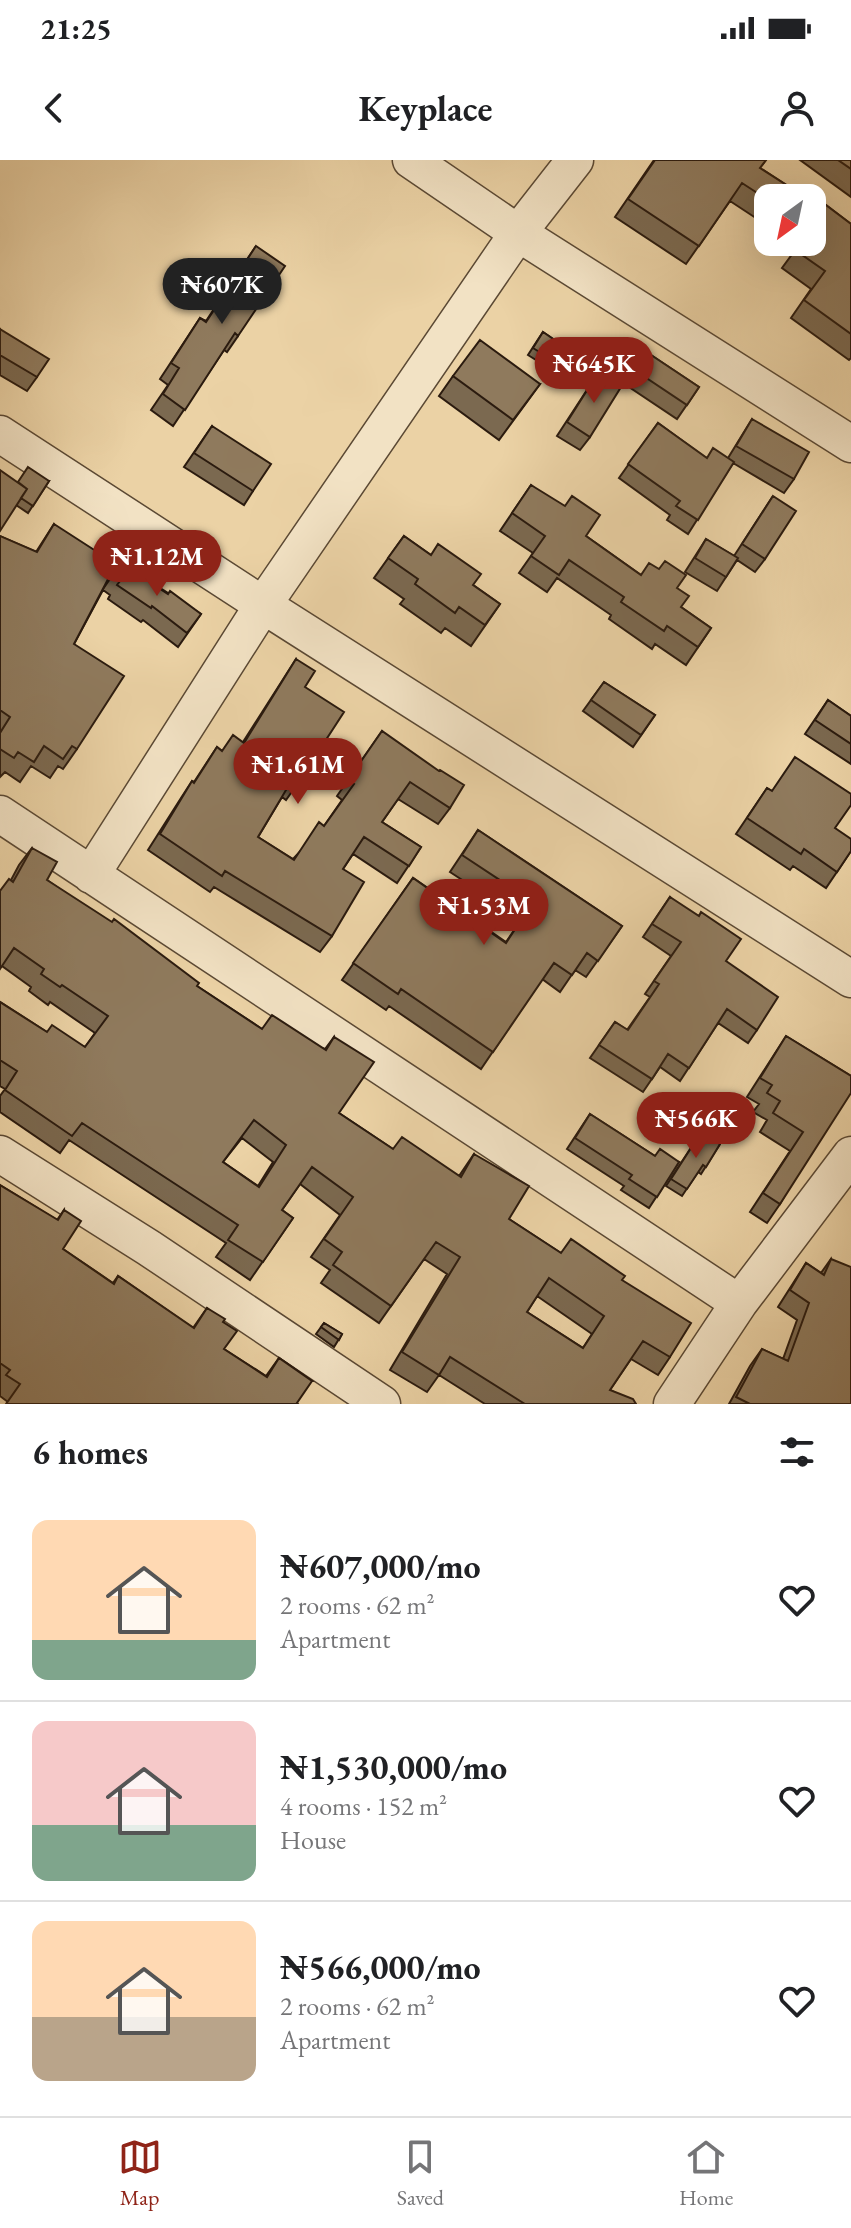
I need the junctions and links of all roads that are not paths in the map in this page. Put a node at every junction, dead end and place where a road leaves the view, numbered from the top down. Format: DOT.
graph roads {
  1 [pos="411,160"];
  2 [pos="575,160"];
  3 [pos="518,233"];
  4 [pos="0,434"];
  5 [pos="851,444"];
  6 [pos="263,605"];
  7 [pos="0,814"];
  8 [pos="91,875"];
  9 [pos="851,979"];
  10 [pos="0,1154"];
  11 [pos="851,1155"];
  12 [pos="739,1303"];
  13 [pos="382,1404"];
  14 [pos="672,1404"];
  1 -- 3 [label="street"];
  2 -- 3 [label="street"];
  3 -- 5 [label="street"];
  3 -- 6 [label="street"];
  4 -- 6 [label="street"];
  6 -- 8 [label="street"];
  6 -- 9 [label="street"];
  7 -- 8 [label="street"];
  8 -- 12 [label="street"];
  10 -- 13 [label="street"];
  11 -- 12 [label="street"];
  12 -- 14 [label="street"];
}
